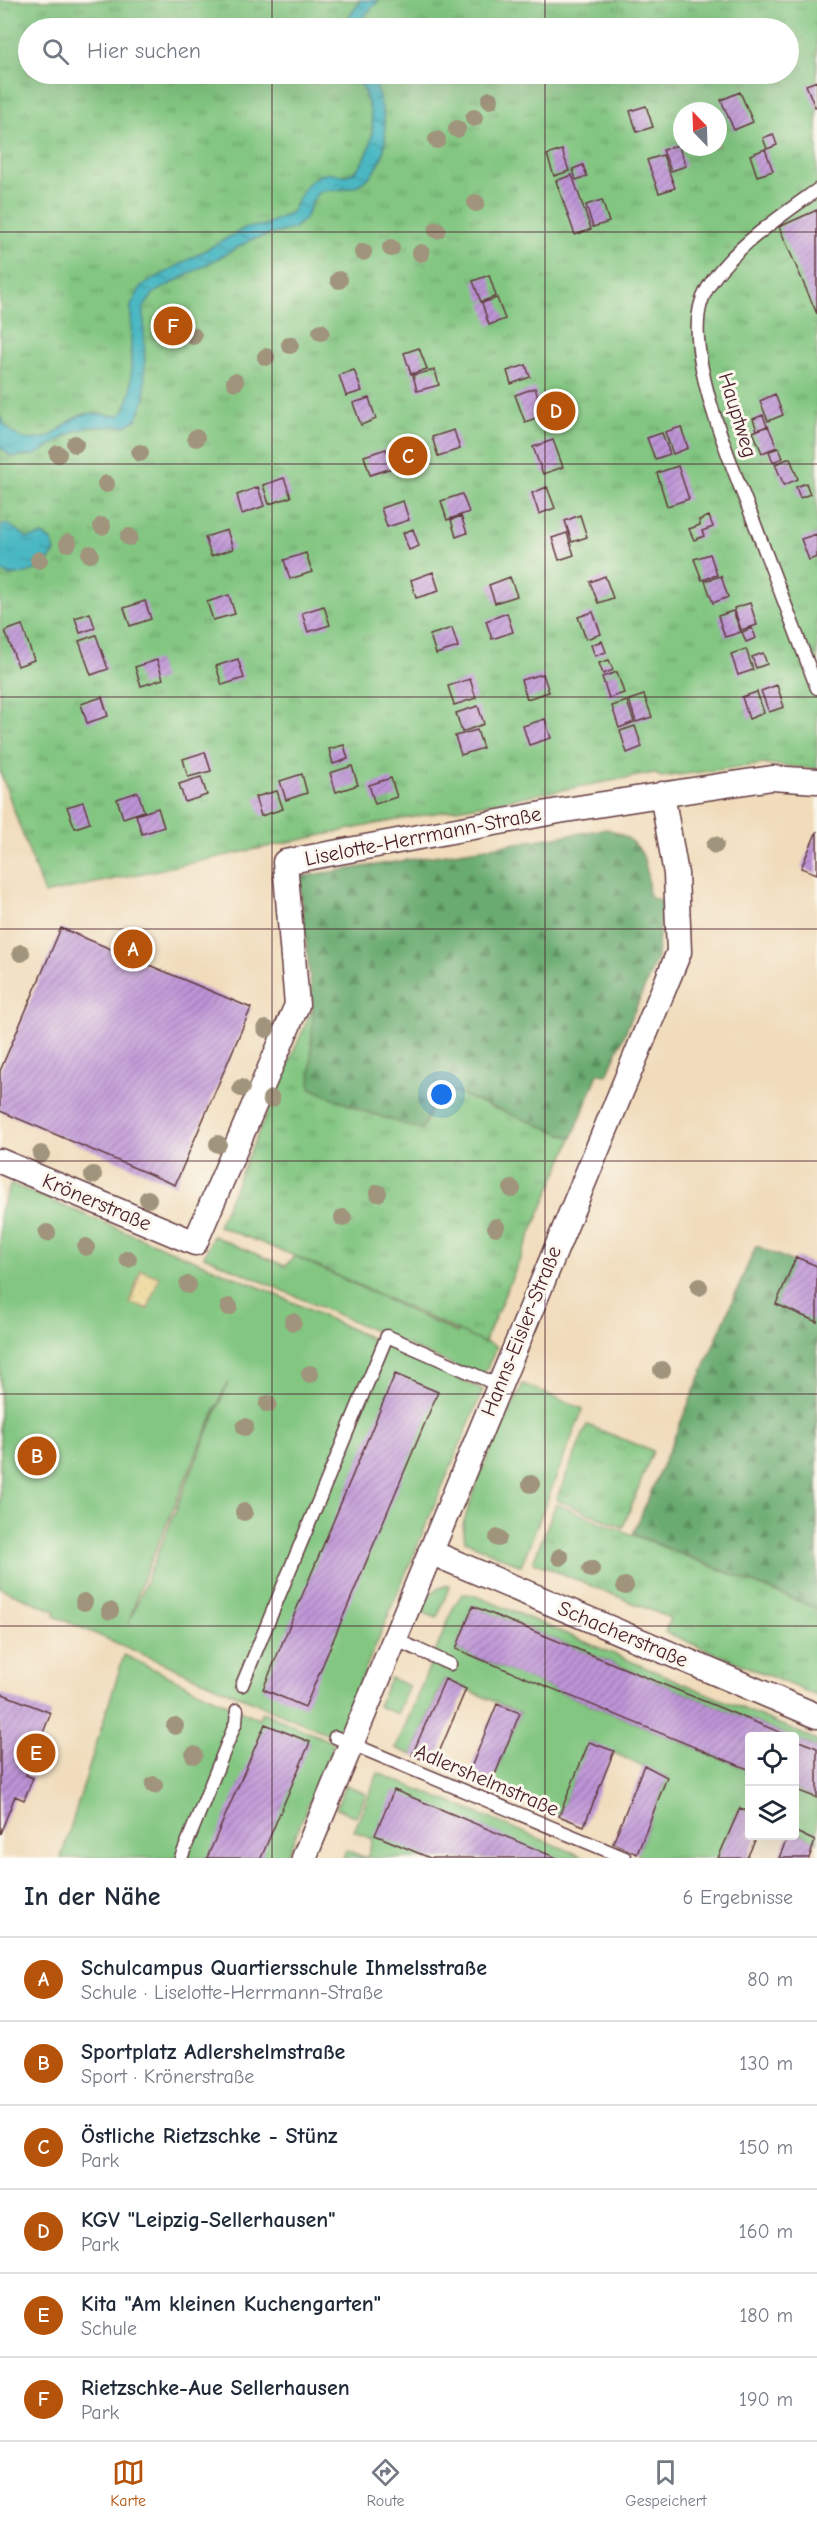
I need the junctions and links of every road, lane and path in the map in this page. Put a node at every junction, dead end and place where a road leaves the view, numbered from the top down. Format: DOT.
graph roads {
  1 [pos="817,190"];
  2 [pos="817,688"];
  3 [pos="817,781"];
  4 [pos="662,794"];
  5 [pos="0,1161"];
  6 [pos="195,1243"];
  7 [pos="498,1385"];
  8 [pos="430,1552"];
  9 [pos="394,1639"];
  10 [pos="450,1664"];
  11 [pos="242,1685"];
  12 [pos="237,1710"];
  13 [pos="817,1716"];
  14 [pos="343,1740"];
  15 [pos="181,1858"];
  16 [pos="304,1858"];
  17 [pos="625,1858"];
  1 -- 2 [label="lane, Hauptweg"];
  3 -- 4 [label="street, Liselotte-Herrmann-Straße"];
  4 -- 6 [label="street, Liselotte-Herrmann-Straße"];
  4 -- 7 [label="street, Hanns-Eisler-Straße"];
  5 -- 6 [label="street, Krönerstraße"];
  7 -- 8 [label="street, Hanns-Eisler-Straße"];
  7 -- 11 [label="lane"];
  8 -- 9 [label="street, Hanns-Eisler-Straße"];
  8 -- 13 [label="street, Schacherstraße"];
  9 -- 10 [label="lane"];
  9 -- 14 [label="street, Hanns-Eisler-Straße"];
  12 -- 15 [label="lane"];
  14 -- 16 [label="street, Hanns-Eisler-Straße"];
  14 -- 17 [label="lane, Adlershelmstraße"];
}
